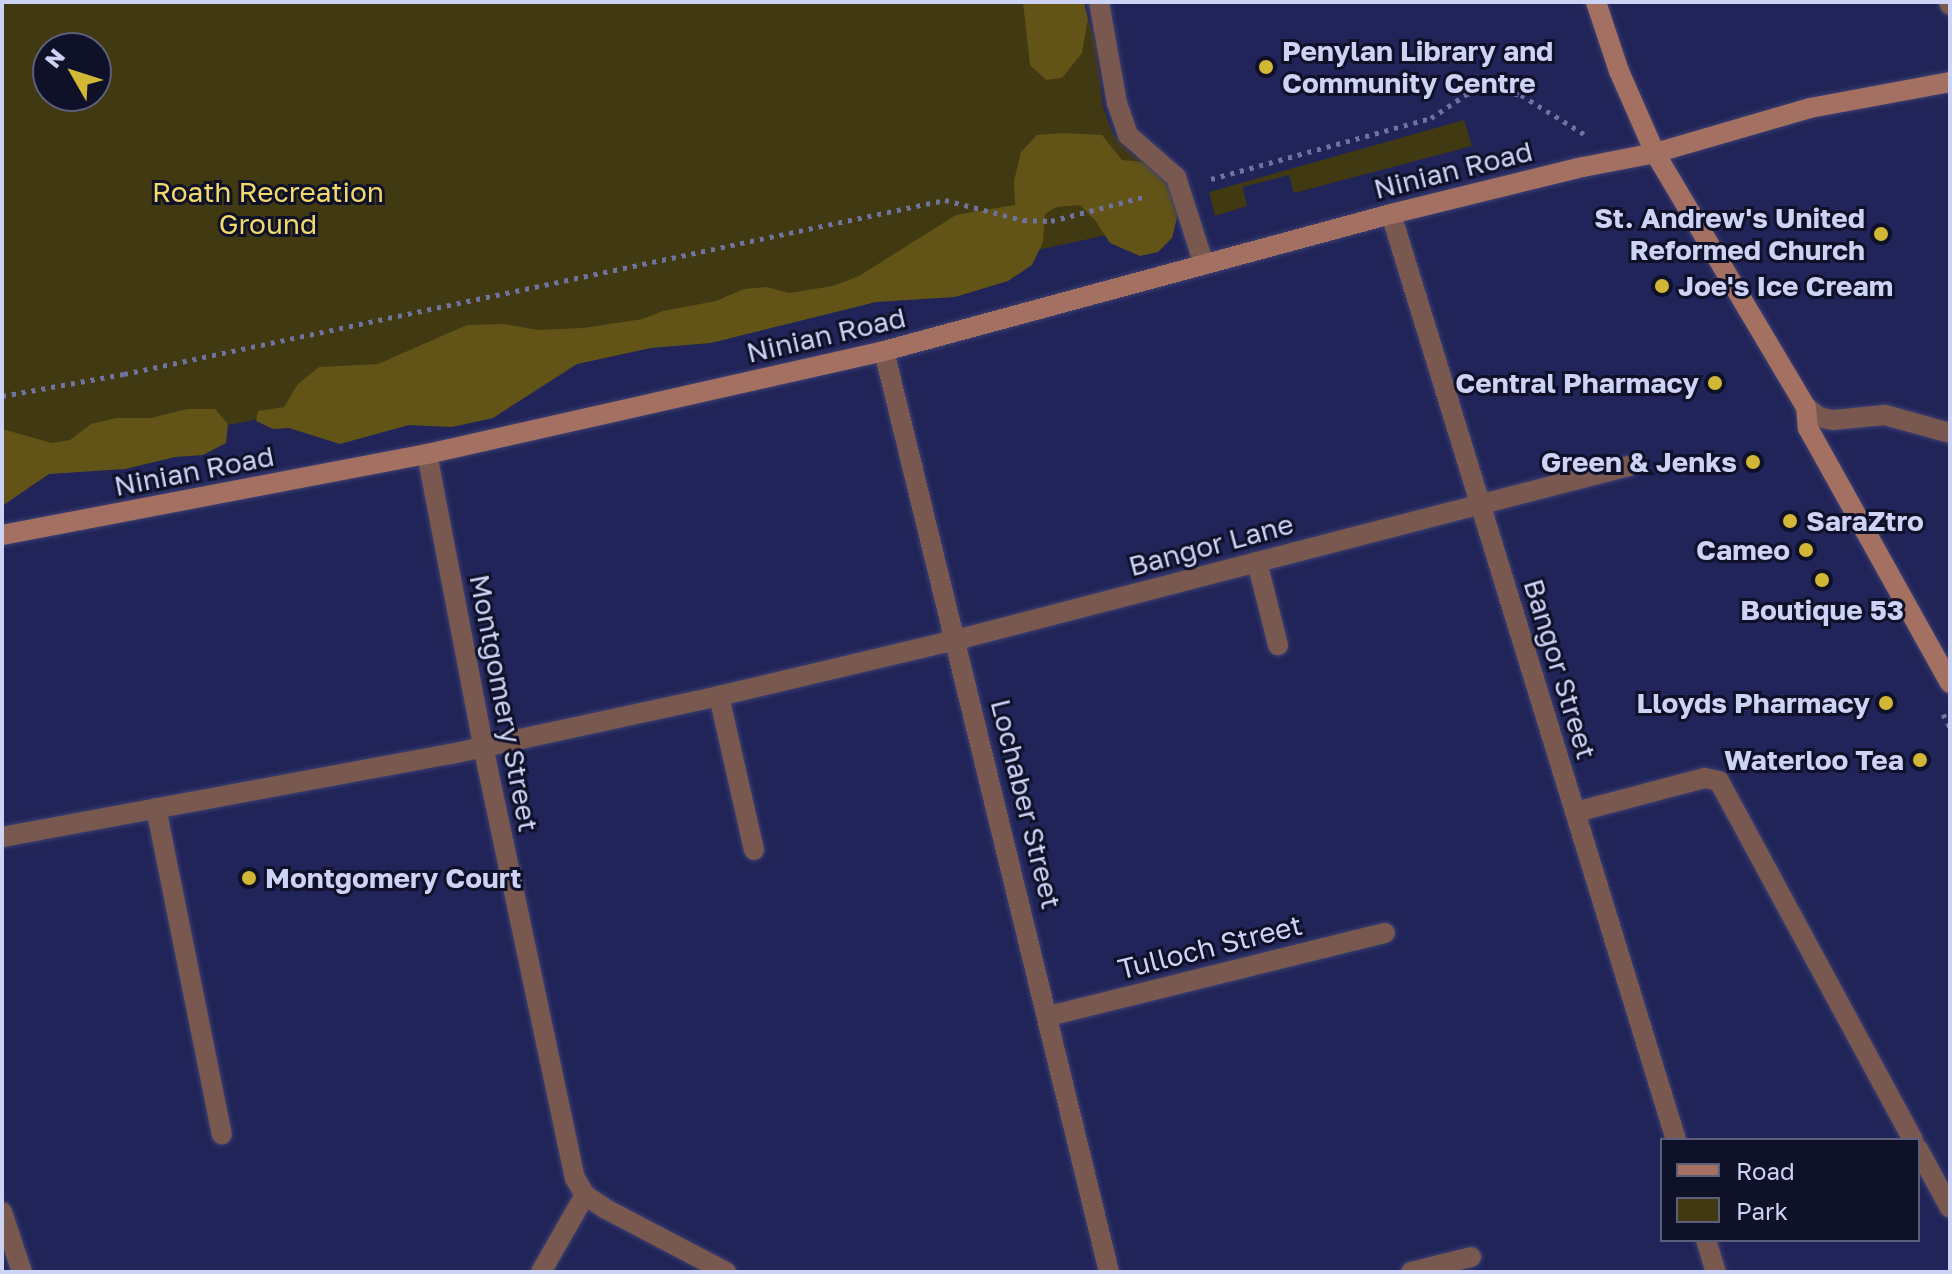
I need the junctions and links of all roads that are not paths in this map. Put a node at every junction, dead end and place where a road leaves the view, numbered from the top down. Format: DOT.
graph roads {
  1 [pos="1099,2"];
  2 [pos="1596,2"];
  3 [pos="1950,82"];
  4 [pos="1655,153"];
  5 [pos="1391,214"];
  6 [pos="1204,265"];
  7 [pos="884,351"];
  8 [pos="1806,407"];
  9 [pos="1950,433"];
  10 [pos="427,454"];
  11 [pos="1629,466"];
  12 [pos="1479,504"];
  13 [pos="2,535"];
  14 [pos="1257,562"];
  15 [pos="956,640"];
  16 [pos="1278,645"];
  17 [pos="1950,683"];
  18 [pos="719,696"];
  19 [pos="483,746"];
  20 [pos="156,808"];
  21 [pos="1576,812"];
  22 [pos="2,837"];
  23 [pos="754,850"];
  24 [pos="1385,933"];
  25 [pos="1049,1016"];
  26 [pos="222,1134"];
  27 [pos="1675,1138"];
  28 [pos="1912,1138"];
  29 [pos="1920,1153"];
  30 [pos="585,1195"];
  31 [pos="1950,1208"];
  32 [pos="2,1212"];
  33 [pos="1707,1242"];
  34 [pos="1471,1257"];
  35 [pos="22,1272"];
  36 [pos="541,1272"];
  37 [pos="726,1272"];
  38 [pos="1109,1272"];
  39 [pos="1411,1272"];
  40 [pos="1716,1272"];
  1 -- 6 [label="street"];
  2 -- 4 [label="street"];
  3 -- 4 [label="street, Ninian Road"];
  4 -- 5 [label="street, Ninian Road"];
  4 -- 8 [label="street"];
  5 -- 6 [label="street, Ninian Road"];
  5 -- 12 [label="street, Bangor Street"];
  6 -- 7 [label="street, Ninian Road"];
  7 -- 10 [label="street, Ninian Road"];
  7 -- 15 [label="street, Lochaber Street"];
  8 -- 9 [label="street"];
  8 -- 17 [label="street"];
  10 -- 13 [label="street, Ninian Road"];
  10 -- 19 [label="street, Montgomery Street"];
  11 -- 12 [label="street, Bangor Lane"];
  12 -- 14 [label="street, Bangor Lane"];
  12 -- 21 [label="street, Bangor Street"];
  14 -- 15 [label="street, Bangor Lane"];
  14 -- 16 [label="street"];
  15 -- 18 [label="street, Bangor Lane"];
  15 -- 25 [label="street, Lochaber Street"];
  18 -- 19 [label="street, Bangor Lane"];
  18 -- 23 [label="street"];
  19 -- 20 [label="street, Bangor Lane"];
  19 -- 30 [label="street, Montgomery Street"];
  20 -- 22 [label="street, Bangor Lane"];
  20 -- 26 [label="street"];
  21 -- 27 [label="street, Bangor Street"];
  21 -- 28 [label="street"];
  24 -- 25 [label="street, Tulloch Street"];
  25 -- 38 [label="street, Lochaber Street"];
  29 -- 31 [label="street"];
  30 -- 36 [label="street"];
  30 -- 37 [label="street"];
  32 -- 35 [label="street"];
  33 -- 40 [label="street"];
  34 -- 39 [label="street"];
}
